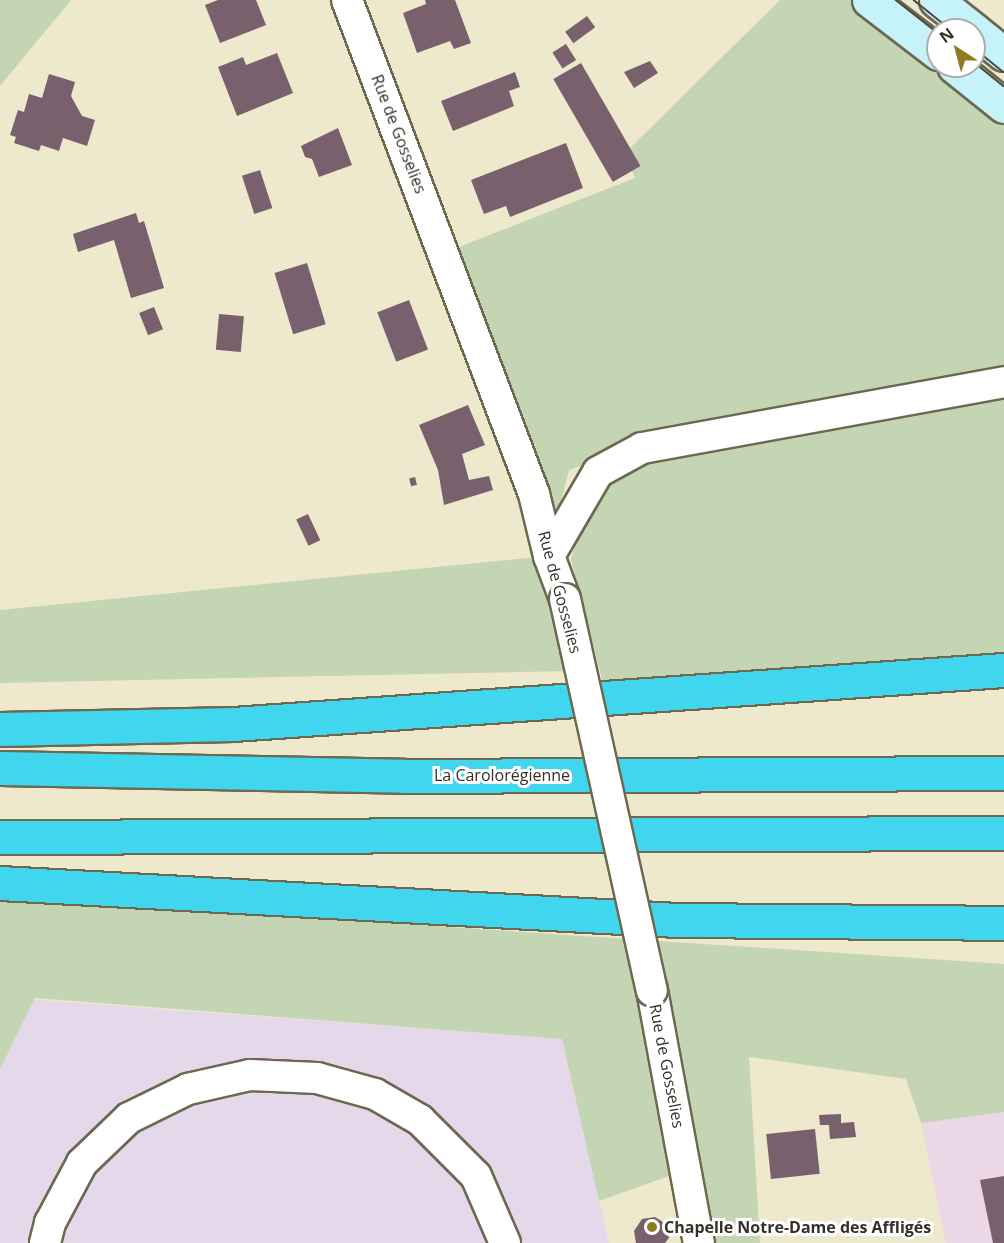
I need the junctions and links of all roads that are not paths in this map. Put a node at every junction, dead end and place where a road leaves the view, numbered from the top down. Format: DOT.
graph roads {
  1 [pos="347,0"];
  2 [pos="869,0"];
  3 [pos="936,0"];
  4 [pos="959,18"];
  5 [pos="986,40"];
  6 [pos="926,44"];
  7 [pos="1004,54"];
  8 [pos="969,78"];
  9 [pos="1004,105"];
  10 [pos="1004,382"];
  11 [pos="549,556"];
  12 [pos="1004,670"];
  13 [pos="0,729"];
  14 [pos="0,768"];
  15 [pos="1004,773"];
  16 [pos="1004,833"];
  17 [pos="0,837"];
  18 [pos="0,883"];
  19 [pos="1004,923"];
  20 [pos="45,1243"];
  21 [pos="505,1243"];
  22 [pos="699,1243"];
  1 -- 11 [label="street, Rue de Gosselies"];
  2 -- 6 [label="main road"];
  3 -- 4 [label="main road"];
  5 -- 7 [label="main road"];
  8 -- 9 [label="main road"];
  10 -- 11 [label="street"];
  11 -- 22 [label="street, Rue de Gosselies, bridge"];
  12 -- 13 [label="highway"];
  14 -- 15 [label="highway, La Carolorégienne"];
  16 -- 17 [label="highway"];
  18 -- 19 [label="highway"];
  20 -- 21 [label="street"];
}
